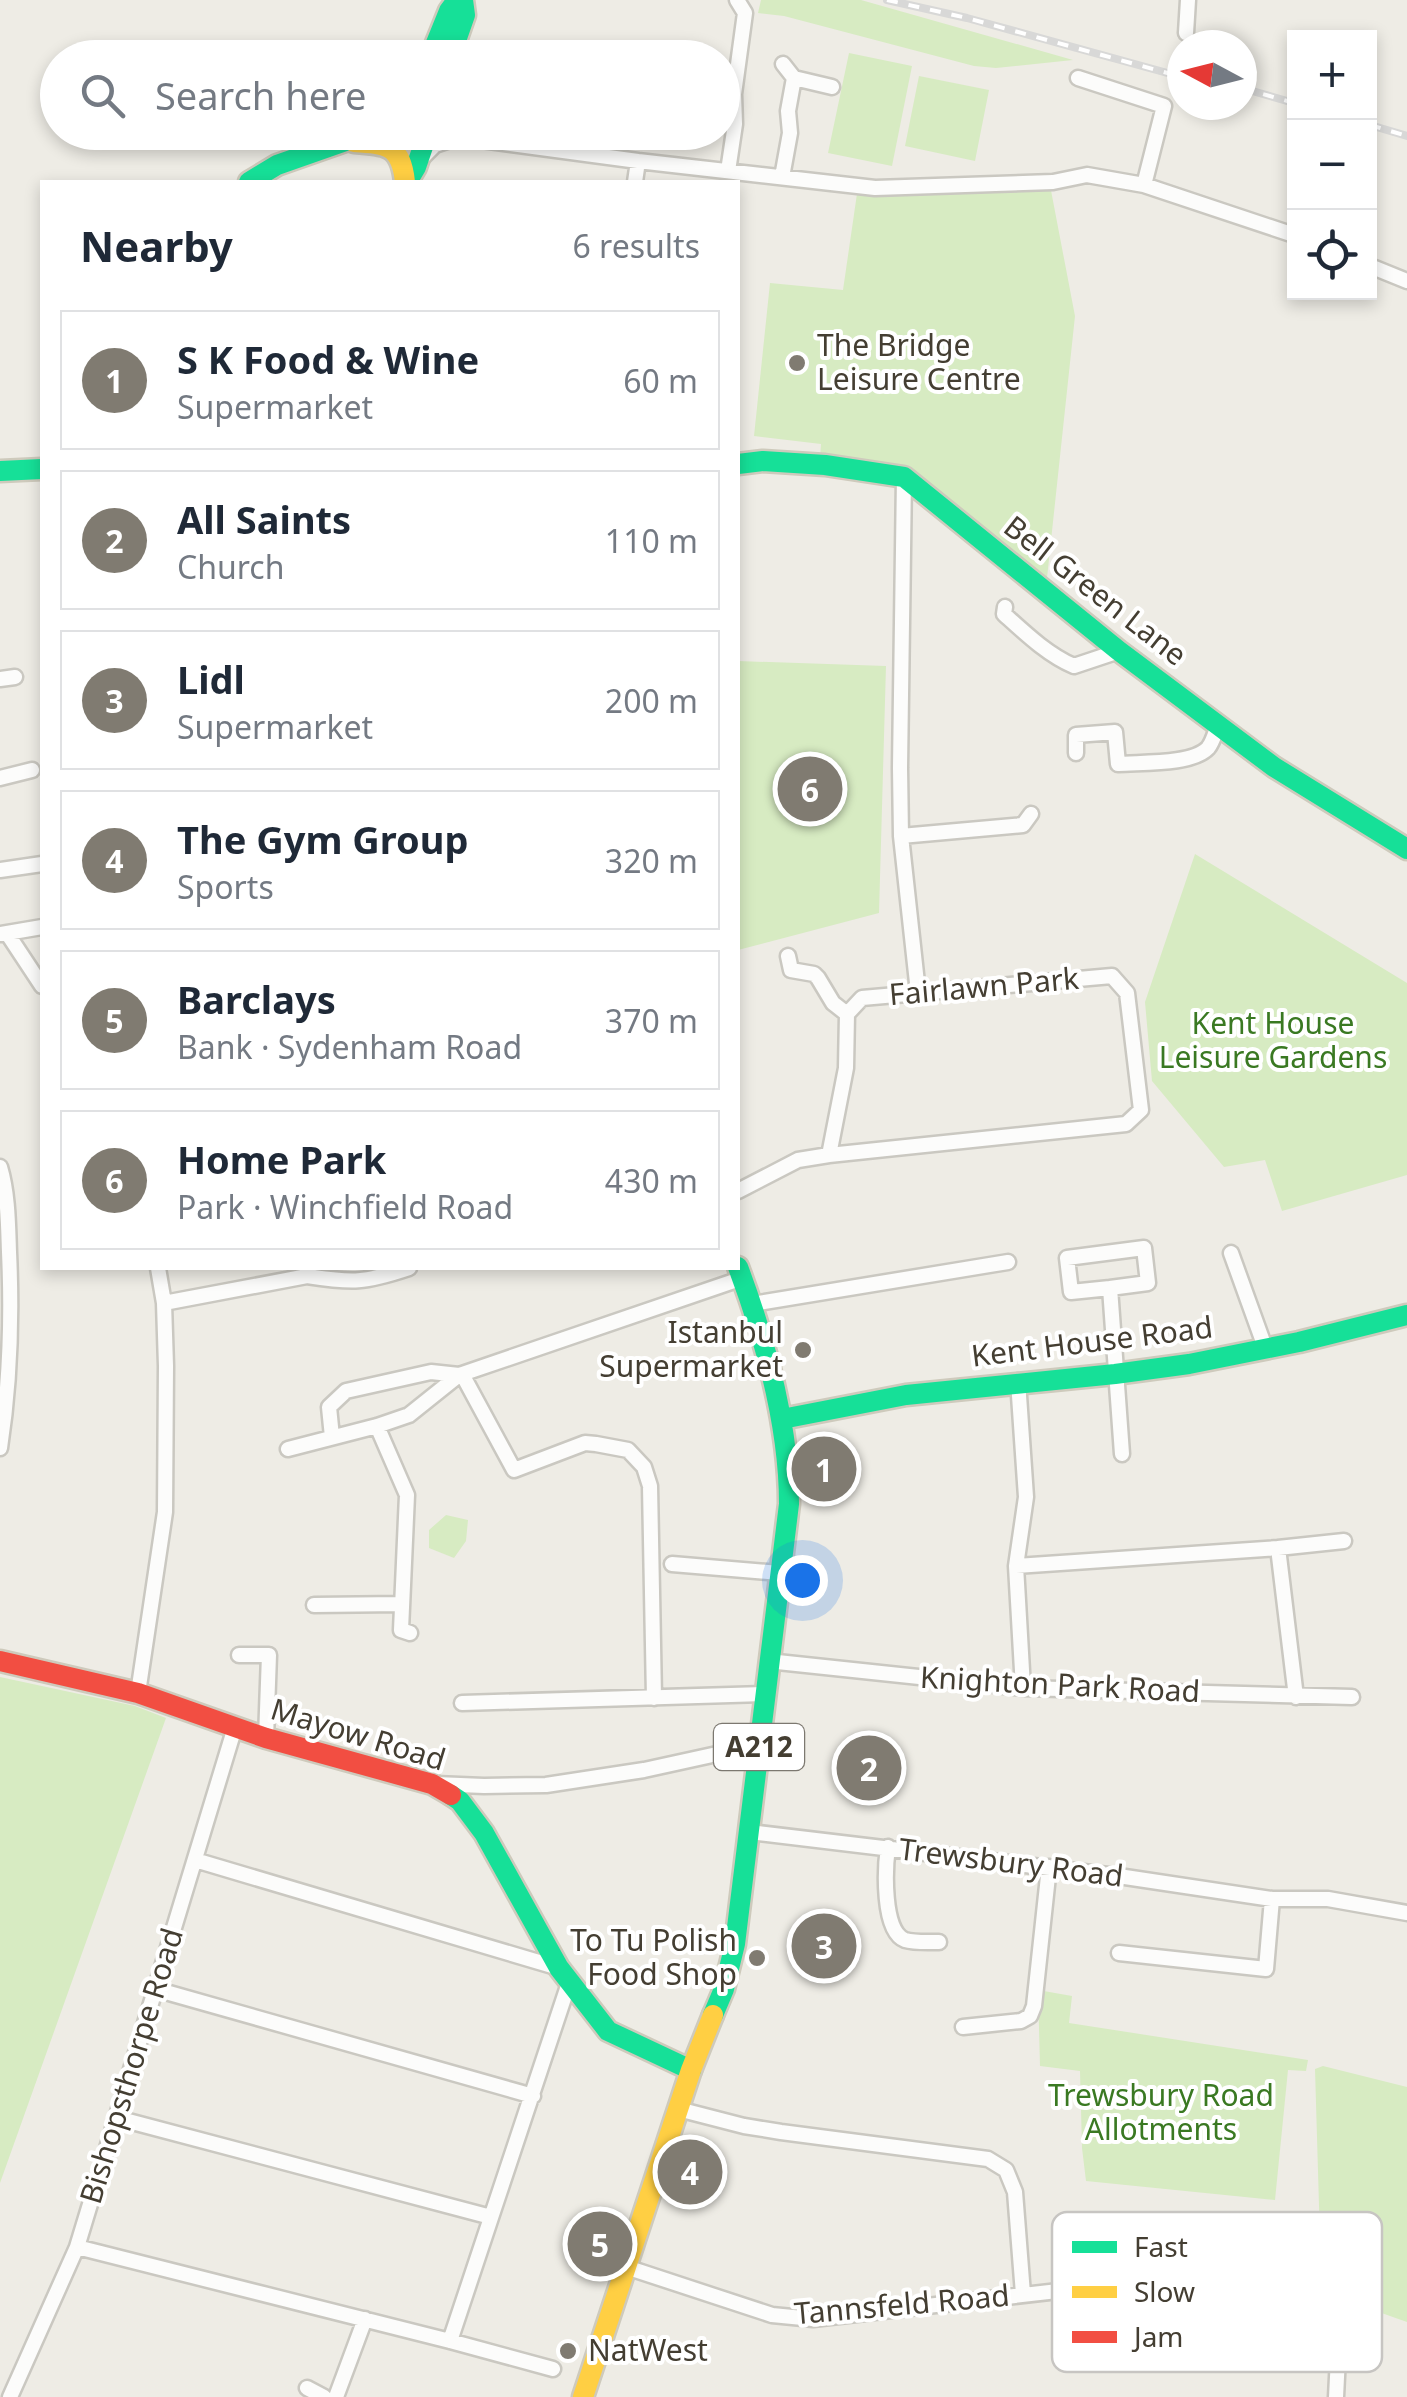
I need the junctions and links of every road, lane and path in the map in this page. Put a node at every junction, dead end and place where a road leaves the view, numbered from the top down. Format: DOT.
graph roads {
  1 [pos="460,0"];
  2 [pos="737,0"];
  3 [pos="1188,0"];
  4 [pos="1186,30"];
  5 [pos="437,40"];
  6 [pos="456,40"];
  7 [pos="740,50"];
  8 [pos="783,64"];
  9 [pos="794,78"];
  10 [pos="1078,78"];
  11 [pos="832,87"];
  12 [pos="323,150"];
  13 [pos="395,150"];
  14 [pos="420,150"];
  15 [pos="429,150"];
  16 [pos="561,150"];
  17 [pos="732,150"];
  18 [pos="638,161"];
  19 [pos="728,171"];
  20 [pos="782,176"];
  21 [pos="409,177"];
  22 [pos="252,180"];
  23 [pos="635,180"];
  24 [pos="1144,185"];
  25 [pos="1287,233"];
  26 [pos="1377,269"];
  27 [pos="1407,280"];
  28 [pos="740,464"];
  29 [pos="40,469"];
  30 [pos="0,471"];
  31 [pos="904,477"];
  32 [pos="1005,606"];
  33 [pos="1119,651"];
  34 [pos="1218,726"];
  35 [pos="1076,753"];
  36 [pos="32,770"];
  37 [pos="0,778"];
  38 [pos="1031,814"];
  39 [pos="901,836"];
  40 [pos="1407,849"];
  41 [pos="40,864"];
  42 [pos="0,870"];
  43 [pos="40,928"];
  44 [pos="4,933"];
  45 [pos="788,956"];
  46 [pos="40,983"];
  47 [pos="918,992"];
  48 [pos="847,1014"];
  49 [pos="829,1154"];
  50 [pos="0,1166"];
  51 [pos="740,1190"];
  52 [pos="1231,1253"];
  53 [pos="1008,1262"];
  54 [pos="158,1270"];
  55 [pos="402,1270"];
  56 [pos="308,1272"];
  57 [pos="740,1273"];
  58 [pos="1110,1288"];
  59 [pos="164,1303"];
  60 [pos="752,1304"];
  61 [pos="1407,1315"];
  62 [pos="1266,1350"];
  63 [pos="5,1368"];
  64 [pos="460,1374"];
  65 [pos="1115,1374"];
  66 [pos="1018,1382"];
  67 [pos="782,1418"];
  68 [pos="377,1426"];
  69 [pos="332,1436"];
  70 [pos="0,1448"];
  71 [pos="288,1449"];
  72 [pos="1122,1454"];
  73 [pos="1344,1542"];
  74 [pos="1278,1548"];
  75 [pos="672,1564"];
  76 [pos="1016,1566"];
  77 [pos="780,1573"];
  78 [pos="402,1604"];
  79 [pos="314,1605"];
  80 [pos="410,1633"];
  81 [pos="239,1655"];
  82 [pos="768,1661"];
  83 [pos="0,1662"];
  84 [pos="1024,1688"];
  85 [pos="138,1692"];
  86 [pos="764,1694"];
  87 [pos="1296,1697"];
  88 [pos="1352,1697"];
  89 [pos="654,1698"];
  90 [pos="462,1703"];
  91 [pos="234,1728"];
  92 [pos="266,1738"];
  93 [pos="758,1756"];
  94 [pos="432,1784"];
  95 [pos="750,1832"];
  96 [pos="888,1847"];
  97 [pos="195,1860"];
  98 [pos="1050,1867"];
  99 [pos="1272,1898"];
  100 [pos="1407,1913"];
  101 [pos="938,1942"];
  102 [pos="1120,1953"];
  103 [pos="564,1976"];
  104 [pos="154,1988"];
  105 [pos="963,2027"];
  106 [pos="691,2070"];
  107 [pos="532,2096"];
  108 [pos="678,2109"];
  109 [pos="117,2118"];
  110 [pos="492,2217"];
  111 [pos="77,2247"];
  112 [pos="626,2267"];
  113 [pos="1052,2291"];
  114 [pos="1022,2294"];
  115 [pos="365,2319"];
  116 [pos="450,2341"];
  117 [pos="553,2369"];
  118 [pos="1337,2372"];
  119 [pos="307,2388"];
  120 [pos="10,2397"];
  121 [pos="324,2397"];
  122 [pos="336,2397"];
  123 [pos="583,2397"];
  124 [pos="1336,2397"];
  1 -- 5 [label="street"];
  1 -- 6 [label="street"];
  2 -- 7 [label="street"];
  3 -- 4 [label="street"];
  8 -- 9 [label="street"];
  9 -- 11 [label="street"];
  9 -- 20 [label="street"];
  10 -- 24 [label="street"];
  12 -- 22 [label="street"];
  13 -- 21 [label="street"];
  14 -- 21 [label="street"];
  15 -- 21 [label="street"];
  16 -- 18 [label="street"];
  17 -- 19 [label="street"];
  18 -- 19 [label="street"];
  18 -- 23 [label="street"];
  19 -- 20 [label="street"];
  20 -- 24 [label="street"];
  24 -- 25 [label="street"];
  26 -- 27 [label="street"];
  28 -- 31 [label="street"];
  29 -- 30 [label="street"];
  31 -- 33 [label="street, Bell Green Lane"];
  31 -- 39 [label="street"];
  32 -- 33 [label="street"];
  33 -- 34 [label="street, Bell Green Lane"];
  34 -- 35 [label="street"];
  34 -- 40 [label="street, Bell Green Lane"];
  36 -- 37 [label="street"];
  38 -- 39 [label="street"];
  39 -- 47 [label="street"];
  41 -- 42 [label="street"];
  43 -- 44 [label="street"];
  44 -- 46 [label="street"];
  45 -- 48 [label="street"];
  47 -- 48 [label="street, Fairlawn Park"];
  47 -- 49 [label="street, Fairlawn Park"];
  48 -- 49 [label="street, Fairlawn Park"];
  49 -- 51 [label="street, Fairlawn Park"];
  50 -- 63 [label="street"];
  52 -- 62 [label="street"];
  53 -- 60 [label="street"];
  54 -- 59 [label="street"];
  55 -- 56 [label="street"];
  56 -- 59 [label="street"];
  57 -- 60 [label="street, A212"];
  57 -- 64 [label="street"];
  58 -- 58 [label="street"];
  58 -- 65 [label="street"];
  59 -- 85 [label="street"];
  60 -- 67 [label="street, A212"];
  61 -- 62 [label="street, Kent House Road"];
  62 -- 65 [label="street, Kent House Road"];
  63 -- 70 [label="street"];
  64 -- 68 [label="street"];
  64 -- 69 [label="street"];
  64 -- 89 [label="street"];
  65 -- 66 [label="street, Kent House Road"];
  65 -- 72 [label="street"];
  66 -- 67 [label="street, Kent House Road"];
  66 -- 76 [label="street"];
  67 -- 77 [label="street, A212"];
  68 -- 69 [label="street"];
  68 -- 78 [label="street"];
  69 -- 71 [label="street"];
  73 -- 74 [label="street"];
  74 -- 76 [label="street"];
  74 -- 87 [label="street"];
  75 -- 77 [label="street"];
  76 -- 84 [label="street"];
  77 -- 82 [label="street, A212"];
  78 -- 79 [label="street"];
  78 -- 80 [label="street"];
  81 -- 92 [label="street"];
  82 -- 84 [label="street, Knighton Park Road"];
  82 -- 86 [label="street, A212"];
  83 -- 85 [label="street, Mayow Road"];
  84 -- 87 [label="street, Knighton Park Road"];
  85 -- 91 [label="street, Mayow Road"];
  86 -- 89 [label="street"];
  86 -- 93 [label="street, A212"];
  87 -- 88 [label="street, Knighton Park Road"];
  89 -- 90 [label="street"];
  91 -- 92 [label="street, Mayow Road"];
  91 -- 97 [label="street, Bishopsthorpe Road"];
  92 -- 94 [label="street, Mayow Road"];
  93 -- 94 [label="street"];
  93 -- 95 [label="street, A212"];
  94 -- 103 [label="street, Mayow Road"];
  95 -- 96 [label="street, Trewsbury Road"];
  95 -- 106 [label="street, A212"];
  96 -- 98 [label="street, Trewsbury Road"];
  96 -- 101 [label="street"];
  97 -- 103 [label="street"];
  97 -- 104 [label="street, Bishopsthorpe Road"];
  98 -- 99 [label="street, Trewsbury Road"];
  98 -- 105 [label="street"];
  99 -- 100 [label="street, Trewsbury Road"];
  99 -- 102 [label="street"];
  103 -- 106 [label="street, Mayow Road"];
  103 -- 107 [label="street"];
  104 -- 107 [label="street"];
  104 -- 109 [label="street, Bishopsthorpe Road"];
  106 -- 108 [label="street, A212"];
  107 -- 110 [label="street"];
  108 -- 112 [label="street, A212"];
  108 -- 114 [label="street"];
  109 -- 110 [label="street"];
  109 -- 111 [label="street, Bishopsthorpe Road"];
  110 -- 116 [label="street"];
  111 -- 115 [label="street"];
  111 -- 120 [label="street, Bishopsthorpe Road"];
  112 -- 114 [label="street, Tannsfeld Road"];
  112 -- 123 [label="street, A212"];
  113 -- 114 [label="street, Tannsfeld Road"];
  115 -- 116 [label="street"];
  115 -- 122 [label="street"];
  116 -- 117 [label="street"];
  118 -- 124 [label="street, Tannsfeld Road"];
  119 -- 121 [label="street"];
}
